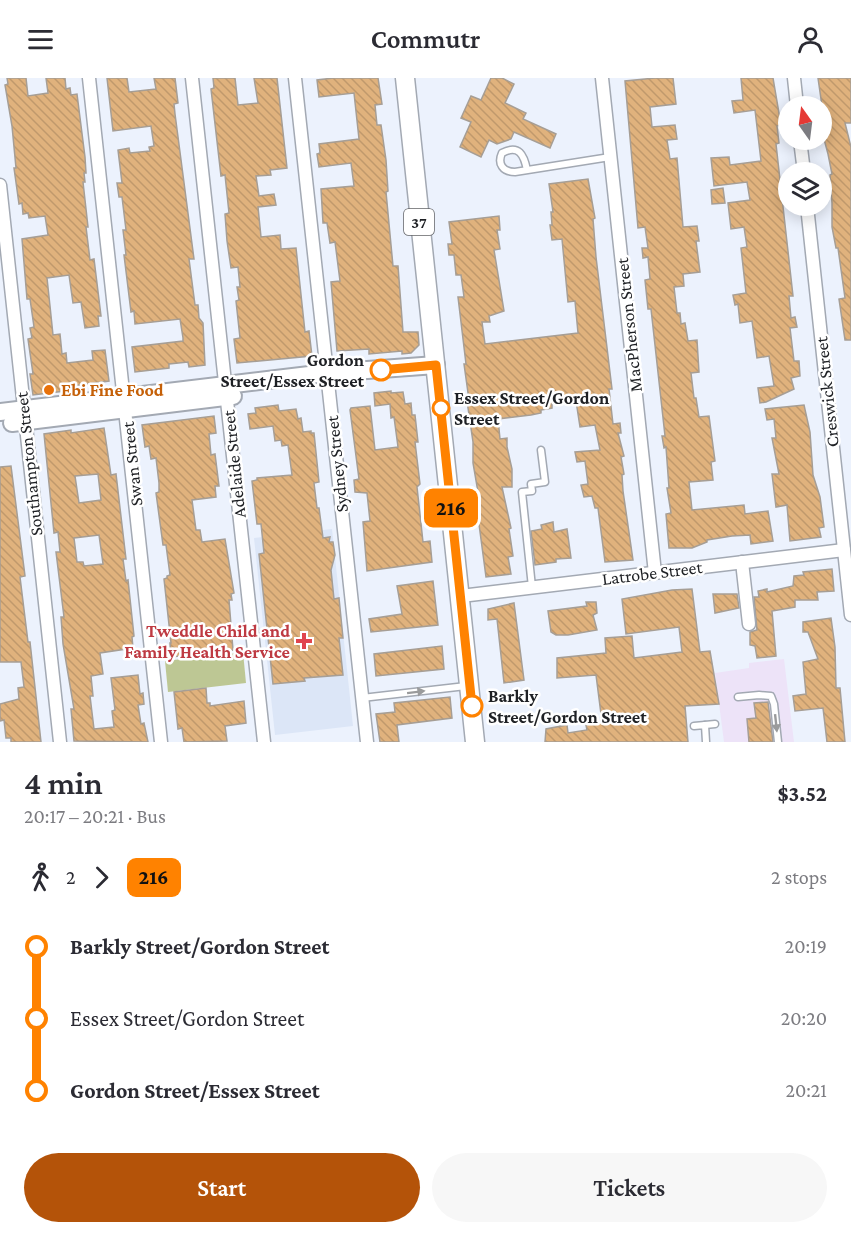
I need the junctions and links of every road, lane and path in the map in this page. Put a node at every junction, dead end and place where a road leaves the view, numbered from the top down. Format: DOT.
graph roads {
  1 [pos="89,78"];
  2 [pos="192,78"];
  3 [pos="295,78"];
  4 [pos="405,78"];
  5 [pos="602,78"];
  6 [pos="794,78"];
  7 [pos="796,96"];
  8 [pos="611,157"];
  9 [pos="527,170"];
  10 [pos="0,185"];
  11 [pos="808,216"];
  12 [pos="436,365"];
  13 [pos="327,379"];
  14 [pos="226,391"];
  15 [pos="125,403"];
  16 [pos="0,412"];
  17 [pos="24,415"];
  18 [pos="0,424"];
  19 [pos="541,450"];
  20 [pos="844,550"];
  21 [pos="742,562"];
  22 [pos="655,573"];
  23 [pos="532,587"];
  24 [pos="461,596"];
  25 [pos="851,615"];
  26 [pos="748,624"];
  27 [pos="470,686"];
  28 [pos="738,697"];
  29 [pos="362,699"];
  30 [pos="715,724"];
  31 [pos="705,725"];
  32 [pos="694,726"];
  33 [pos="60,742"];
  34 [pos="162,742"];
  35 [pos="264,742"];
  36 [pos="367,742"];
  37 [pos="475,742"];
  38 [pos="706,742"];
  39 [pos="778,742"];
  1 -- 15 [label="street, Swan Street"];
  2 -- 14 [label="street, Adelaide Street"];
  3 -- 13 [label="street, Sydney Street"];
  4 -- 12 [label="main road, 37"];
  5 -- 8 [label="street, MacPherson Street"];
  6 -- 7 [label="street"];
  8 -- 9 [label="lane"];
  8 -- 22 [label="street, MacPherson Street"];
  9 -- 9 [label="lane"];
  10 -- 17 [label="street, Southampton Street"];
  11 -- 20 [label="street, Creswick Street"];
  12 -- 13 [label="street"];
  12 -- 24 [label="main road, 37"];
  13 -- 14 [label="street"];
  13 -- 29 [label="street, Sydney Street"];
  14 -- 15 [label="street"];
  14 -- 35 [label="street, Adelaide Street"];
  15 -- 17 [label="street"];
  15 -- 34 [label="street, Swan Street"];
  16 -- 17 [label="street"];
  17 -- 18 [label="street"];
  17 -- 33 [label="street, Southampton Street"];
  19 -- 23 [label="lane"];
  20 -- 21 [label="street, Latrobe Street"];
  20 -- 25 [label="street, Creswick Street"];
  21 -- 22 [label="street, Latrobe Street"];
  21 -- 26 [label="street"];
  22 -- 23 [label="street, Latrobe Street"];
  23 -- 24 [label="street, Latrobe Street"];
  24 -- 27 [label="main road, 37"];
  29 -- 27 [label="lane, one-way"];
  27 -- 37 [label="main road, 37"];
  28 -- 39 [label="lane, one-way"];
  29 -- 36 [label="street, Sydney Street"];
  30 -- 31 [label="lane"];
  31 -- 32 [label="lane"];
  31 -- 38 [label="lane"];
}
